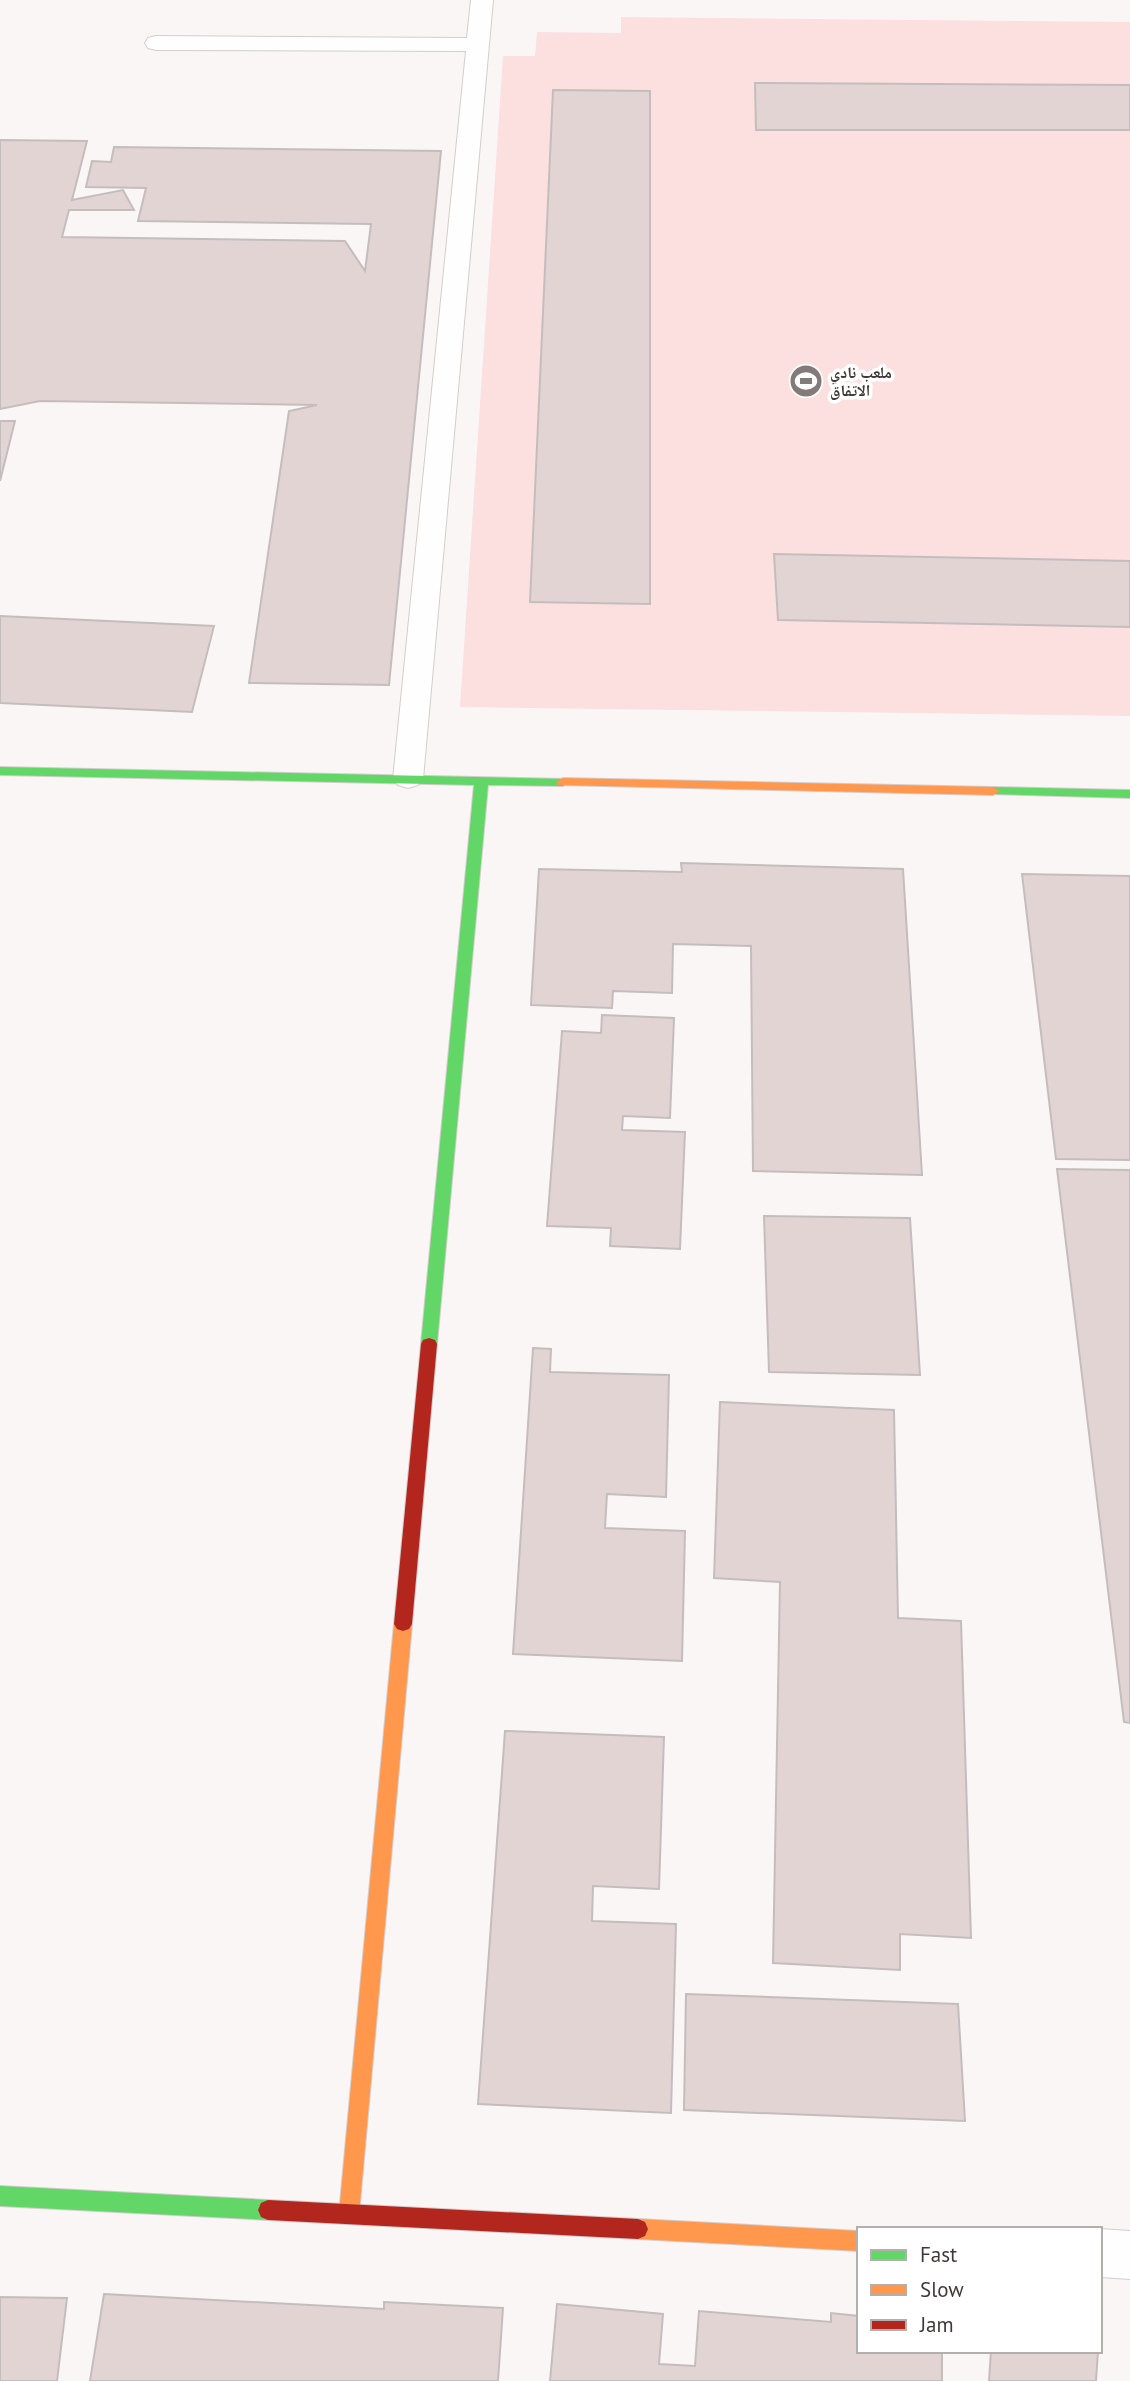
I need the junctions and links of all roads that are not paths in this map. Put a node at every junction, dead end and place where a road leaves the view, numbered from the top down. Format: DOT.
graph roads {
  1 [pos="482,0"];
  2 [pos="156,43"];
  3 [pos="478,45"];
  4 [pos="0,771"];
  5 [pos="408,779"];
  6 [pos="481,781"];
  7 [pos="1130,794"];
  8 [pos="0,2196"];
  9 [pos="349,2214"];
  10 [pos="857,2241"];
  11 [pos="1102,2253"];
  12 [pos="1130,2255"];
  1 -- 3 [label="lane"];
  2 -- 3 [label="lane"];
  3 -- 5 [label="lane"];
  4 -- 5 [label="street"];
  5 -- 6 [label="street"];
  6 -- 7 [label="street"];
  6 -- 9 [label="street"];
  8 -- 9 [label="street"];
  9 -- 10 [label="street"];
  11 -- 12 [label="street"];
}
